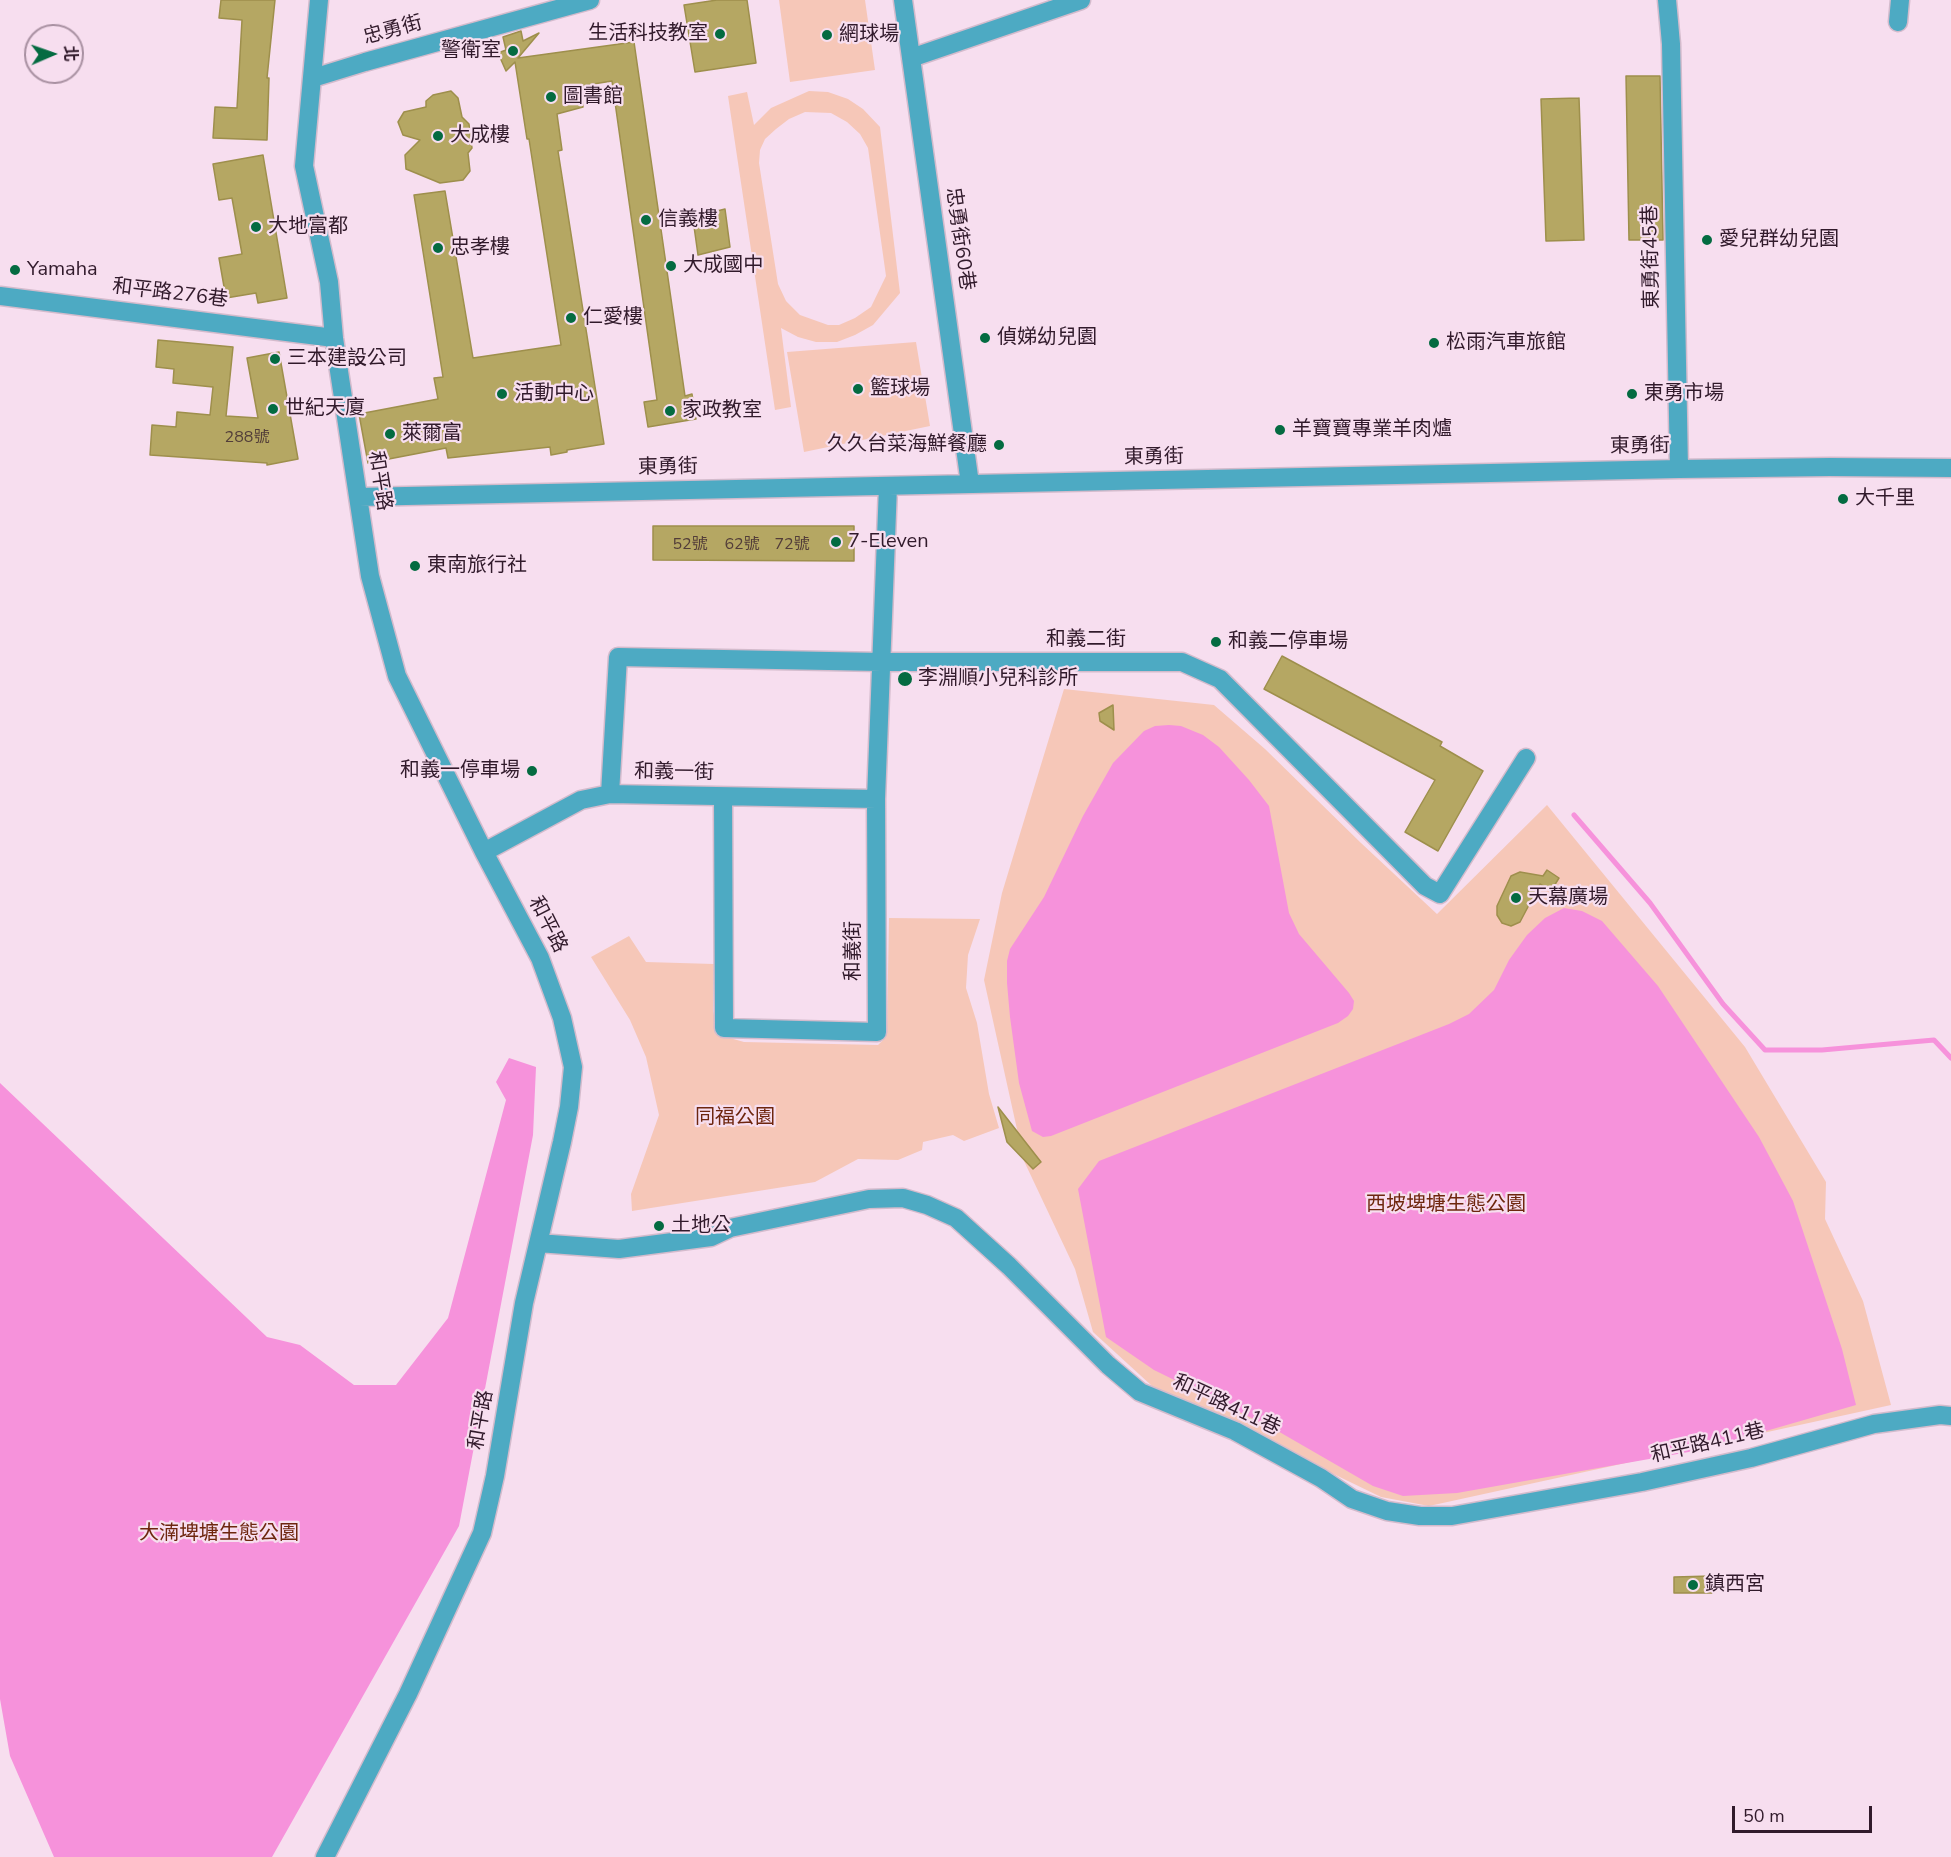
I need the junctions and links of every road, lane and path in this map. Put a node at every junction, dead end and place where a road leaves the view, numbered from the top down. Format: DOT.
graph roads {
  1 [pos="319,0"];
  2 [pos="590,0"];
  3 [pos="903,0"];
  4 [pos="1082,0"];
  5 [pos="1667,0"];
  6 [pos="1900,0"];
  7 [pos="1898,22"];
  8 [pos="911,58"];
  9 [pos="313,78"];
  10 [pos="0,296"];
  11 [pos="334,338"];
  12 [pos="1951,468"];
  13 [pos="1679,469"];
  14 [pos="970,484"];
  15 [pos="888,486"];
  16 [pos="359,497"];
  17 [pos="881,662"];
  18 [pos="1526,758"];
  19 [pos="610,794"];
  20 [pos="723,797"];
  21 [pos="876,799"];
  22 [pos="484,852"];
  23 [pos="538,1243"];
  24 [pos="1951,1416"];
  25 [pos="325,1857"];
  1 -- 9 [label="street, 和平路"];
  2 -- 9 [label="street, 忠勇街"];
  3 -- 8 [label="street, 忠勇街60巷"];
  4 -- 8 [label="street"];
  5 -- 13 [label="street, 東勇街45巷"];
  6 -- 7 [label="street"];
  8 -- 14 [label="street, 忠勇街60巷"];
  9 -- 11 [label="street, 和平路"];
  10 -- 11 [label="street, 和平路276巷"];
  11 -- 16 [label="street, 和平路"];
  12 -- 13 [label="street, 東勇街"];
  13 -- 14 [label="street, 東勇街"];
  14 -- 15 [label="street, 東勇街"];
  15 -- 16 [label="street, 東勇街"];
  15 -- 17 [label="street, 和義街"];
  16 -- 22 [label="street, 和平路"];
  17 -- 18 [label="street, 和義二街"];
  17 -- 19 [label="street, 和義二街"];
  17 -- 21 [label="street, 和義街"];
  19 -- 20 [label="street, 和義一街"];
  19 -- 22 [label="street, 和義一街"];
  20 -- 21 [label="street, 和義一街"];
  20 -- 21 [label="street, 和義街"];
  22 -- 23 [label="street, 和平路"];
  23 -- 24 [label="street, 和平路411巷"];
  23 -- 25 [label="street, 和平路"];
}
